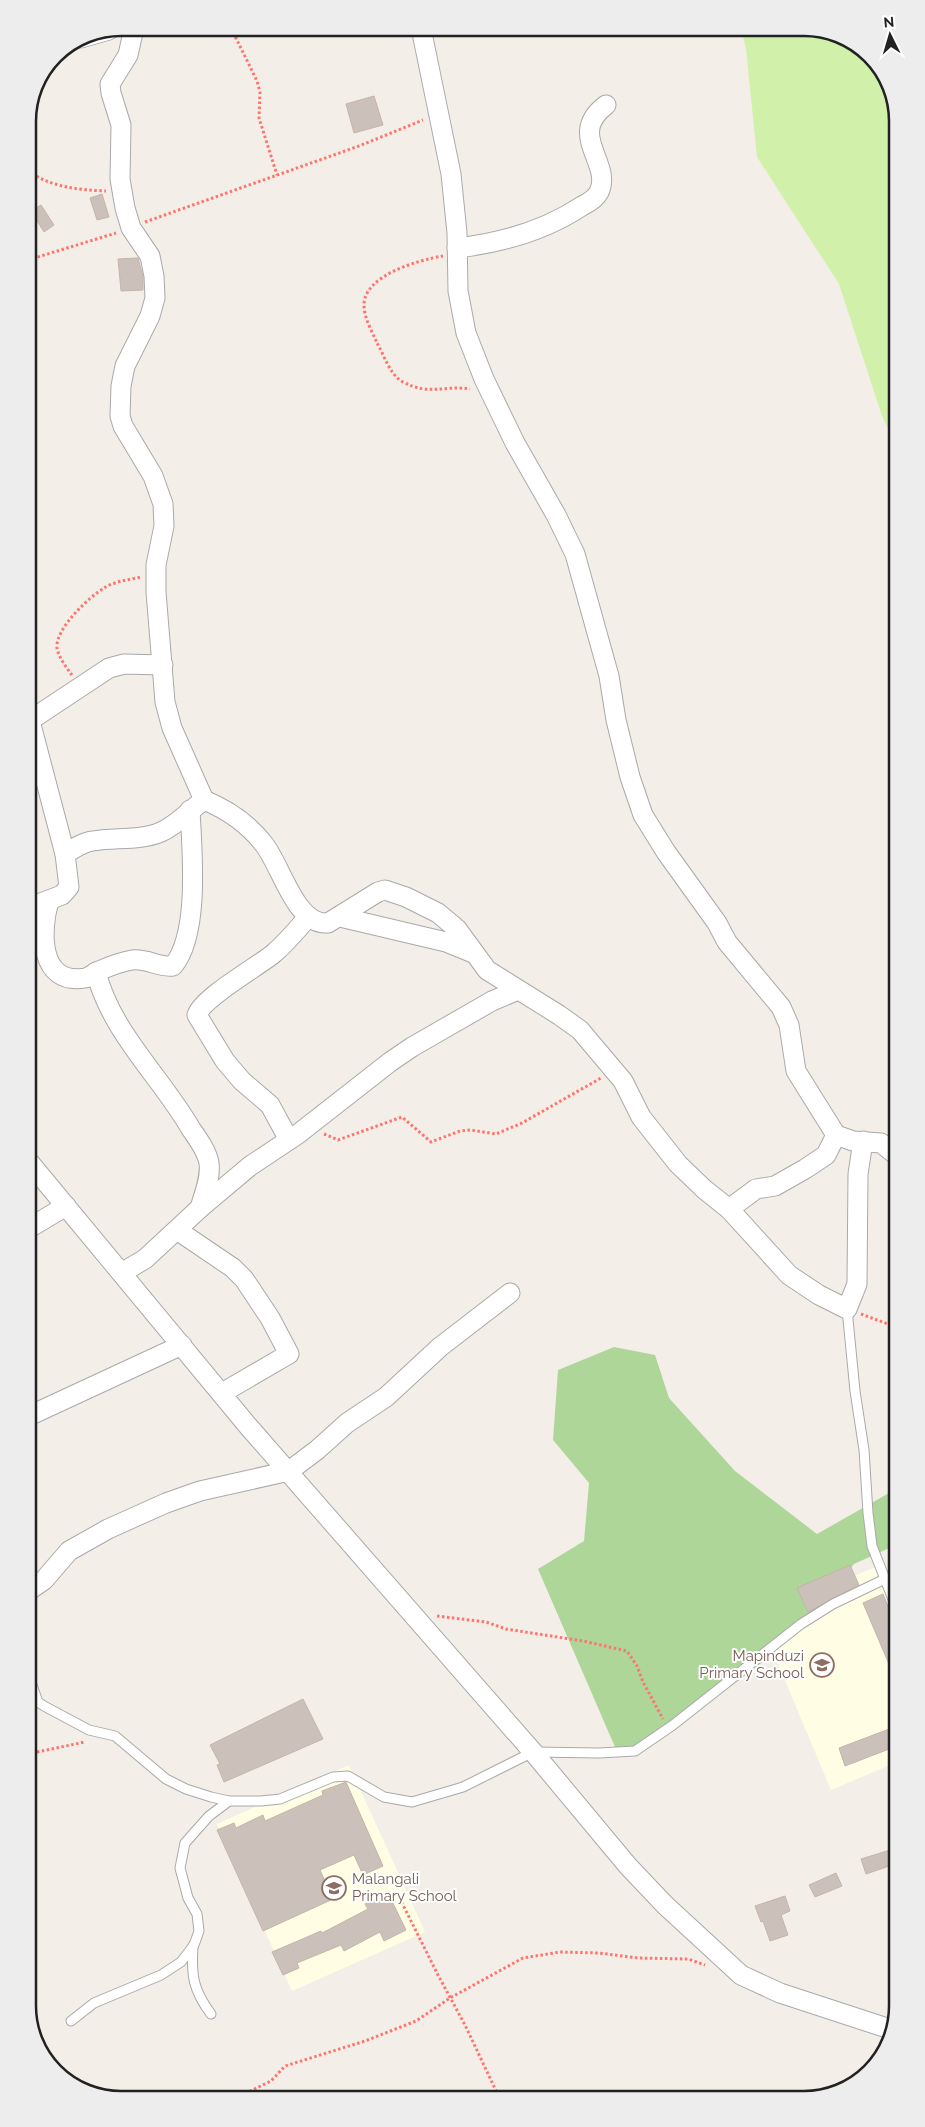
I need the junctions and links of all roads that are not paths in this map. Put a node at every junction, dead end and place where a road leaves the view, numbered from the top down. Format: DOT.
graph roads {
  1 [pos="132,36"];
  2 [pos="423,36"];
  3 [pos="606,105"];
  4 [pos="457,251"];
  5 [pos="163,665"];
  6 [pos="36,716"];
  7 [pos="36,747"];
  8 [pos="197,805"];
  9 [pos="65,854"];
  10 [pos="49,901"];
  11 [pos="36,905"];
  12 [pos="308,917"];
  13 [pos="340,917"];
  14 [pos="474,954"];
  15 [pos="96,972"];
  16 [pos="518,990"];
  17 [pos="836,1135"];
  18 [pos="294,1137"];
  19 [pos="864,1142"];
  20 [pos="889,1150"];
  21 [pos="36,1170"];
  22 [pos="66,1206"];
  23 [pos="200,1208"];
  24 [pos="730,1209"];
  25 [pos="36,1224"];
  26 [pos="177,1230"];
  27 [pos="123,1272"];
  28 [pos="510,1293"];
  29 [pos="847,1309"];
  30 [pos="182,1345"];
  31 [pos="222,1393"];
  32 [pos="36,1413"];
  33 [pos="288,1471"];
  34 [pos="885,1579"];
  35 [pos="36,1586"];
  36 [pos="889,1589"];
  37 [pos="36,1696"];
  38 [pos="533,1752"];
  39 [pos="229,1800"];
  40 [pos="194,1945"];
  41 [pos="211,2014"];
  42 [pos="70,2021"];
  43 [pos="885,2028"];
  1 -- 5 [label="street"];
  2 -- 4 [label="street"];
  3 -- 4 [label="street"];
  4 -- 17 [label="street"];
  5 -- 6 [label="street"];
  5 -- 8 [label="street"];
  7 -- 9 [label="street"];
  8 -- 9 [label="street"];
  8 -- 12 [label="street"];
  8 -- 15 [label="street"];
  9 -- 10 [label="street"];
  10 -- 11 [label="street"];
  10 -- 15 [label="street"];
  12 -- 13 [label="street"];
  12 -- 18 [label="street"];
  13 -- 14 [label="street"];
  13 -- 14 [label="street"];
  14 -- 16 [label="street"];
  15 -- 23 [label="street"];
  16 -- 18 [label="street"];
  16 -- 24 [label="street"];
  17 -- 19 [label="street"];
  17 -- 24 [label="street"];
  18 -- 23 [label="street"];
  19 -- 20 [label="street"];
  19 -- 29 [label="street"];
  21 -- 22 [label="street"];
  22 -- 25 [label="street"];
  22 -- 27 [label="street"];
  23 -- 26 [label="street"];
  24 -- 29 [label="street"];
  26 -- 27 [label="street"];
  26 -- 31 [label="street"];
  27 -- 30 [label="street"];
  28 -- 33 [label="street"];
  29 -- 34 [label="lane"];
  30 -- 31 [label="street"];
  30 -- 32 [label="street"];
  31 -- 33 [label="street"];
  33 -- 35 [label="street"];
  33 -- 38 [label="street"];
  34 -- 36 [label="lane"];
  34 -- 38 [label="lane"];
  37 -- 39 [label="lane"];
  38 -- 39 [label="lane"];
  38 -- 43 [label="street"];
  39 -- 40 [label="lane"];
  40 -- 41 [label="lane"];
  40 -- 42 [label="lane"];
}
